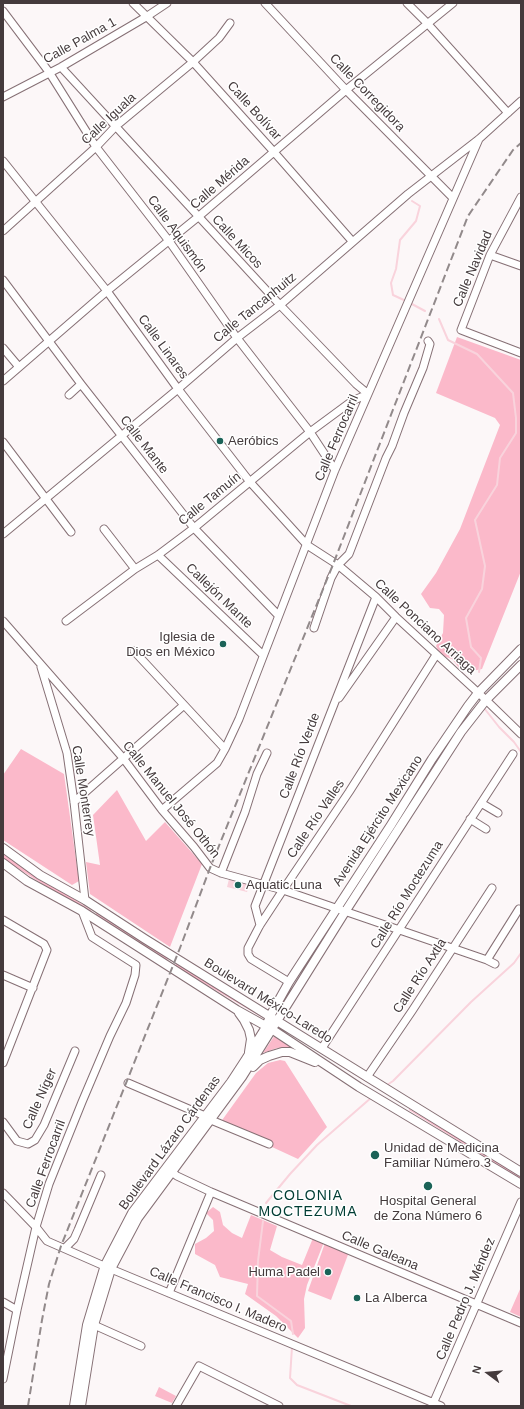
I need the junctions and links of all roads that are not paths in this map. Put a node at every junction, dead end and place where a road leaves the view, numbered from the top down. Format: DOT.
graph roads {
  1 [pos="133,3"];
  2 [pos="167,3"];
  3 [pos="265,3"];
  4 [pos="408,3"];
  5 [pos="453,3"];
  6 [pos="3,11"];
  7 [pos="146,17"];
  8 [pos="230,23"];
  9 [pos="427,23"];
  10 [pos="193,62"];
  11 [pos="61,67"];
  12 [pos="49,72"];
  13 [pos="346,90"];
  14 [pos="3,97"];
  15 [pos="521,101"];
  16 [pos="508,113"];
  17 [pos="116,126"];
  18 [pos="479,139"];
  19 [pos="96,147"];
  20 [pos="274,152"];
  21 [pos="3,161"];
  22 [pos="431,176"];
  23 [pos="521,197"];
  24 [pos="453,198"];
  25 [pos="36,201"];
  26 [pos="198,217"];
  27 [pos="3,231"];
  28 [pos="169,241"];
  29 [pos="352,241"];
  30 [pos="490,255"];
  31 [pos="521,266"];
  32 [pos="4,285"];
  33 [pos="106,291"];
  34 [pos="280,305"];
  35 [pos="237,338"];
  36 [pos="428,341"];
  37 [pos="49,342"];
  38 [pos="3,348"];
  39 [pos="521,353"];
  40 [pos="19,367"];
  41 [pos="3,381"];
  42 [pos="81,384"];
  43 [pos="178,389"];
  44 [pos="368,394"];
  45 [pos="69,395"];
  46 [pos="310,432"];
  47 [pos="122,436"];
  48 [pos="3,442"];
  49 [pos="336,470"];
  50 [pos="250,482"];
  51 [pos="44,499"];
  52 [pos="194,528"];
  53 [pos="104,529"];
  54 [pos="71,532"];
  55 [pos="3,534"];
  56 [pos="307,545"];
  57 [pos="158,555"];
  58 [pos="338,565"];
  59 [pos="135,569"];
  60 [pos="376,597"];
  61 [pos="278,616"];
  62 [pos="396,618"];
  63 [pos="3,621"];
  64 [pos="66,621"];
  65 [pos="314,628"];
  66 [pos="521,649"];
  67 [pos="134,651"];
  68 [pos="263,655"];
  69 [pos="436,655"];
  70 [pos="41,665"];
  71 [pos="521,665"];
  72 [pos="478,693"];
  73 [pos="486,700"];
  74 [pos="184,705"];
  75 [pos="332,708"];
  76 [pos="521,734"];
  77 [pos="225,749"];
  78 [pos="267,753"];
  79 [pos="512,754"];
  80 [pos="123,758"];
  81 [pos="74,802"];
  82 [pos="481,803"];
  83 [pos="162,810"];
  84 [pos="498,813"];
  85 [pos="470,819"];
  86 [pos="395,827"];
  87 [pos="486,829"];
  88 [pos="3,848"];
  89 [pos="3,864"];
  90 [pos="221,873"];
  91 [pos="264,884"];
  92 [pos="492,888"];
  93 [pos="283,890"];
  94 [pos="85,900"];
  95 [pos="336,909"];
  96 [pos="519,909"];
  97 [pos="82,911"];
  98 [pos="346,912"];
  99 [pos="3,920"];
  100 [pos="260,925"];
  101 [pos="400,930"];
  102 [pos="452,948"];
  103 [pos="486,960"];
  104 [pos="495,964"];
  105 [pos="3,975"];
  106 [pos="289,982"];
  107 [pos="33,988"];
  108 [pos="237,1010"];
  109 [pos="270,1016"];
  110 [pos="277,1021"];
  111 [pos="270,1028"];
  112 [pos="322,1048"];
  113 [pos="75,1051"];
  114 [pos="246,1058"];
  115 [pos="3,1063"];
  116 [pos="335,1071"];
  117 [pos="242,1078"];
  118 [pos="369,1078"];
  119 [pos="128,1083"];
  120 [pos="208,1118"];
  121 [pos="3,1122"];
  122 [pos="269,1144"];
  123 [pos="169,1170"];
  124 [pos="521,1172"];
  125 [pos="101,1175"];
  126 [pos="521,1184"];
  127 [pos="211,1192"];
  128 [pos="3,1193"];
  129 [pos="521,1202"];
  130 [pos="36,1227"];
  131 [pos="65,1248"];
  132 [pos="108,1267"];
  133 [pos="169,1292"];
  134 [pos="3,1302"];
  135 [pos="477,1305"];
  136 [pos="17,1310"];
  137 [pos="521,1323"];
  138 [pos="94,1325"];
  139 [pos="141,1346"];
  140 [pos="3,1379"];
  141 [pos="274,1405"];
  142 [pos="436,1405"];
  143 [pos="74,1406"];
  144 [pos="81,1406"];
  145 [pos="176,1406"];
  1 -- 7 [label="street, Calle Bolívar"];
  2 -- 7 [label="street, Calle Palma 1"];
  3 -- 13 [label="street, Calle Corregidora"];
  4 -- 9 [label="street"];
  5 -- 9 [label="street, Calle Mérida"];
  6 -- 12 [label="street, Calle Aquismón"];
  7 -- 10 [label="street, Calle Bolívar"];
  7 -- 11 [label="street, Calle Palma 1"];
  8 -- 10 [label="street, Calle Iguala"];
  9 -- 13 [label="street, Calle Mérida"];
  9 -- 16 [label="street"];
  10 -- 17 [label="street, Calle Iguala"];
  10 -- 20 [label="street, Calle Bolívar"];
  11 -- 12 [label="street, Calle Palma 1"];
  11 -- 17 [label="street, Calle Micos"];
  12 -- 14 [label="street, Calle Palma 1"];
  12 -- 19 [label="street, Calle Aquismón"];
  13 -- 20 [label="street, Calle Mérida"];
  13 -- 22 [label="street, Calle Corregidora"];
  15 -- 16 [label="street, Calle Tancanhuitz"];
  16 -- 18 [label="street, Calle Tancanhuitz"];
  17 -- 19 [label="street, Calle Iguala"];
  17 -- 26 [label="street, Calle Micos"];
  18 -- 22 [label="street, Calle Tancanhuitz"];
  18 -- 24 [label="street, Calle Ferrocarril"];
  19 -- 25 [label="street, Calle Iguala"];
  19 -- 28 [label="street, Calle Aquismón"];
  20 -- 26 [label="street, Calle Mérida"];
  20 -- 29 [label="street, Calle Bolívar"];
  21 -- 25 [label="street, Calle Linares"];
  22 -- 24 [label="street, Calle Corregidora"];
  22 -- 29 [label="street, Calle Tancanhuitz"];
  23 -- 30 [label="street, Calle Navidad"];
  24 -- 44 [label="street, Calle Ferrocarril"];
  25 -- 27 [label="street, Calle Iguala"];
  25 -- 33 [label="street, Calle Linares"];
  26 -- 28 [label="street, Calle Mérida"];
  26 -- 34 [label="street, Calle Micos"];
  28 -- 33 [label="street, Calle Mérida"];
  28 -- 35 [label="street, Calle Aquismón"];
  29 -- 34 [label="street, Calle Tancanhuitz"];
  30 -- 31 [label="street"];
  30 -- 39 [label="street, Calle Navidad"];
  32 -- 37 [label="street, Calle Mante"];
  33 -- 37 [label="street, Calle Mérida"];
  33 -- 43 [label="street, Calle Linares"];
  34 -- 35 [label="street, Calle Tancanhuitz"];
  34 -- 44 [label="street, Calle Micos"];
  35 -- 43 [label="street, Calle Tancanhuitz"];
  35 -- 46 [label="street, Calle Aquismón"];
  36 -- 58 [label="street"];
  37 -- 40 [label="street, Calle Mérida"];
  37 -- 42 [label="street, Calle Mante"];
  38 -- 40 [label="street"];
  40 -- 41 [label="street, Calle Mérida"];
  42 -- 45 [label="street"];
  42 -- 47 [label="street, Calle Mante"];
  43 -- 47 [label="street, Calle Tancanhuitz"];
  43 -- 50 [label="street, Calle Linares"];
  44 -- 46 [label="street, Calle Tamuín"];
  44 -- 49 [label="street, Calle Ferrocarril"];
  46 -- 49 [label="street, Calle Aquismón"];
  46 -- 50 [label="street, Calle Tamuín"];
  47 -- 51 [label="street, Calle Tancanhuitz"];
  47 -- 52 [label="street, Calle Mante"];
  48 -- 51 [label="street"];
  49 -- 56 [label="street, Calle Ferrocarril"];
  50 -- 52 [label="street, Calle Tamuín"];
  50 -- 56 [label="street, Calle Linares"];
  51 -- 54 [label="street"];
  51 -- 55 [label="street, Calle Tancanhuitz"];
  52 -- 57 [label="street, Calle Tamuín"];
  52 -- 61 [label="street, Calle Mante"];
  53 -- 59 [label="street"];
  56 -- 58 [label="street, Calle Ponciano Arriaga"];
  56 -- 61 [label="street, Calle Ferrocarril"];
  57 -- 59 [label="street, Calle Tamuín"];
  57 -- 68 [label="street, Callejón Mante"];
  58 -- 60 [label="street, Calle Ponciano Arriaga"];
  58 -- 65 [label="street"];
  59 -- 64 [label="street, Calle Tamuín"];
  60 -- 62 [label="street, Calle Ponciano Arriaga"];
  60 -- 75 [label="street, Calle Río Verde"];
  61 -- 68 [label="street, Calle Ferrocarril"];
  62 -- 69 [label="street, Calle Ponciano Arriaga"];
  62 -- 75 [label="street"];
  63 -- 70 [label="street, Calle Manuel José Othón"];
  66 -- 72 [label="main road, Avenida Ejército Mexicano"];
  67 -- 74 [label="street"];
  68 -- 77 [label="street, Calle Ferrocarril"];
  69 -- 72 [label="street, Calle Ponciano Arriaga"];
  69 -- 93 [label="street, Calle Río Valles"];
  70 -- 80 [label="street, Calle Manuel José Othón"];
  70 -- 81 [label="street, Calle Monterrey"];
  71 -- 73 [label="main road, Avenida Ejército Mexicano"];
  72 -- 73 [label="street, Calle Ponciano Arriaga"];
  72 -- 86 [label="main road, Avenida Ejército Mexicano"];
  73 -- 76 [label="street, Calle Ponciano Arriaga"];
  73 -- 86 [label="main road, Avenida Ejército Mexicano"];
  74 -- 77 [label="street"];
  74 -- 80 [label="street"];
  75 -- 91 [label="street, Calle Río Verde"];
  77 -- 83 [label="street, Calle Ferrocarril"];
  78 -- 90 [label="street"];
  79 -- 82 [label="street, Calle Río Moctezuma"];
  80 -- 81 [label="street"];
  80 -- 83 [label="street, Calle Manuel José Othón"];
  81 -- 94 [label="street, Calle Monterrey"];
  82 -- 84 [label="street"];
  82 -- 85 [label="street, Calle Río Moctezuma"];
  83 -- 90 [label="street, Calle Manuel José Othón"];
  85 -- 87 [label="street"];
  85 -- 101 [label="street, Calle Río Moctezuma"];
  86 -- 95 [label="main road, Avenida Ejército Mexicano"];
  86 -- 98 [label="main road, Avenida Ejército Mexicano"];
  88 -- 94 [label="main road, Boulevard México-Laredo"];
  89 -- 97 [label="main road, Boulevard México-Laredo"];
  90 -- 91 [label="street, Calle Manuel José Othón"];
  91 -- 93 [label="street, Calle Manuel José Othón"];
  91 -- 100 [label="street, Calle Río Verde"];
  92 -- 102 [label="street, Calle Río Axtla"];
  93 -- 95 [label="street, Calle Manuel José Othón"];
  93 -- 100 [label="street, Calle Río Valles"];
  94 -- 109 [label="main road, Boulevard México-Laredo"];
  95 -- 98 [label="street, Calle Manuel José Othón"];
  95 -- 106 [label="main road, Avenida Ejército Mexicano"];
  96 -- 103 [label="street"];
  97 -- 108 [label="main road, Boulevard México-Laredo"];
  97 -- 130 [label="street, Calle Ferrocarril"];
  98 -- 101 [label="street, Calle Manuel José Othón"];
  98 -- 110 [label="main road, Avenida Ejército Mexicano"];
  99 -- 107 [label="street"];
  100 -- 106 [label="street, Calle Río Valles"];
  101 -- 102 [label="street, Calle Manuel José Othón"];
  101 -- 112 [label="street, Calle Río Moctezuma"];
  102 -- 103 [label="street, Calle Manuel José Othón"];
  102 -- 118 [label="street, Calle Río Axtla"];
  103 -- 104 [label="street, Calle Manuel José Othón"];
  105 -- 107 [label="street"];
  106 -- 109 [label="main road, Avenida Ejército Mexicano"];
  107 -- 115 [label="street"];
  108 -- 111 [label="main road, Boulevard México-Laredo"];
  108 -- 114 [label="main road"];
  109 -- 110 [label="main road, Boulevard México-Laredo"];
  109 -- 111 [label="main road, Boulevard Lázaro Cárdenas"];
  110 -- 111 [label="main road, Boulevard Lázaro Cárdenas"];
  110 -- 112 [label="main road, Boulevard México-Laredo"];
  111 -- 114 [label="main road, Boulevard Lázaro Cárdenas"];
  111 -- 116 [label="main road, Boulevard México-Laredo"];
  111 -- 117 [label="main road, Boulevard Lázaro Cárdenas"];
  112 -- 118 [label="main road, Boulevard México-Laredo"];
  113 -- 121 [label="street, Calle Níger"];
  114 -- 120 [label="main road, Boulevard Lázaro Cárdenas"];
  116 -- 117 [label="main road"];
  116 -- 126 [label="main road, Boulevard México-Laredo"];
  117 -- 120 [label="main road, Boulevard Lázaro Cárdenas"];
  118 -- 124 [label="main road, Boulevard México-Laredo"];
  119 -- 120 [label="street"];
  120 -- 122 [label="street"];
  120 -- 123 [label="main road, Boulevard Lázaro Cárdenas"];
  123 -- 127 [label="street, Calle Galeana"];
  123 -- 132 [label="main road, Boulevard Lázaro Cárdenas"];
  125 -- 131 [label="street"];
  127 -- 133 [label="street"];
  127 -- 135 [label="street, Calle Galeana"];
  128 -- 130 [label="street, Calle Francisco I. Madero"];
  129 -- 135 [label="street, Calle Pedro J. Méndez"];
  130 -- 131 [label="street, Calle Francisco I. Madero"];
  130 -- 136 [label="street, Calle Ferrocarril"];
  131 -- 132 [label="street, Calle Francisco I. Madero"];
  132 -- 133 [label="street, Calle Francisco I. Madero"];
  132 -- 138 [label="main road, Boulevard Lázaro Cárdenas"];
  132 -- 143 [label="main road, Boulevard Lázaro Cárdenas"];
  133 -- 142 [label="street, Calle Francisco I. Madero"];
  134 -- 136 [label="street"];
  135 -- 137 [label="street, Calle Galeana"];
  135 -- 142 [label="street, Calle Pedro J. Méndez"];
  136 -- 140 [label="street, Calle Ferrocarril"];
  138 -- 139 [label="street"];
  138 -- 144 [label="main road, Boulevard Lázaro Cárdenas"];
  141 -- 145 [label="street"];
}
